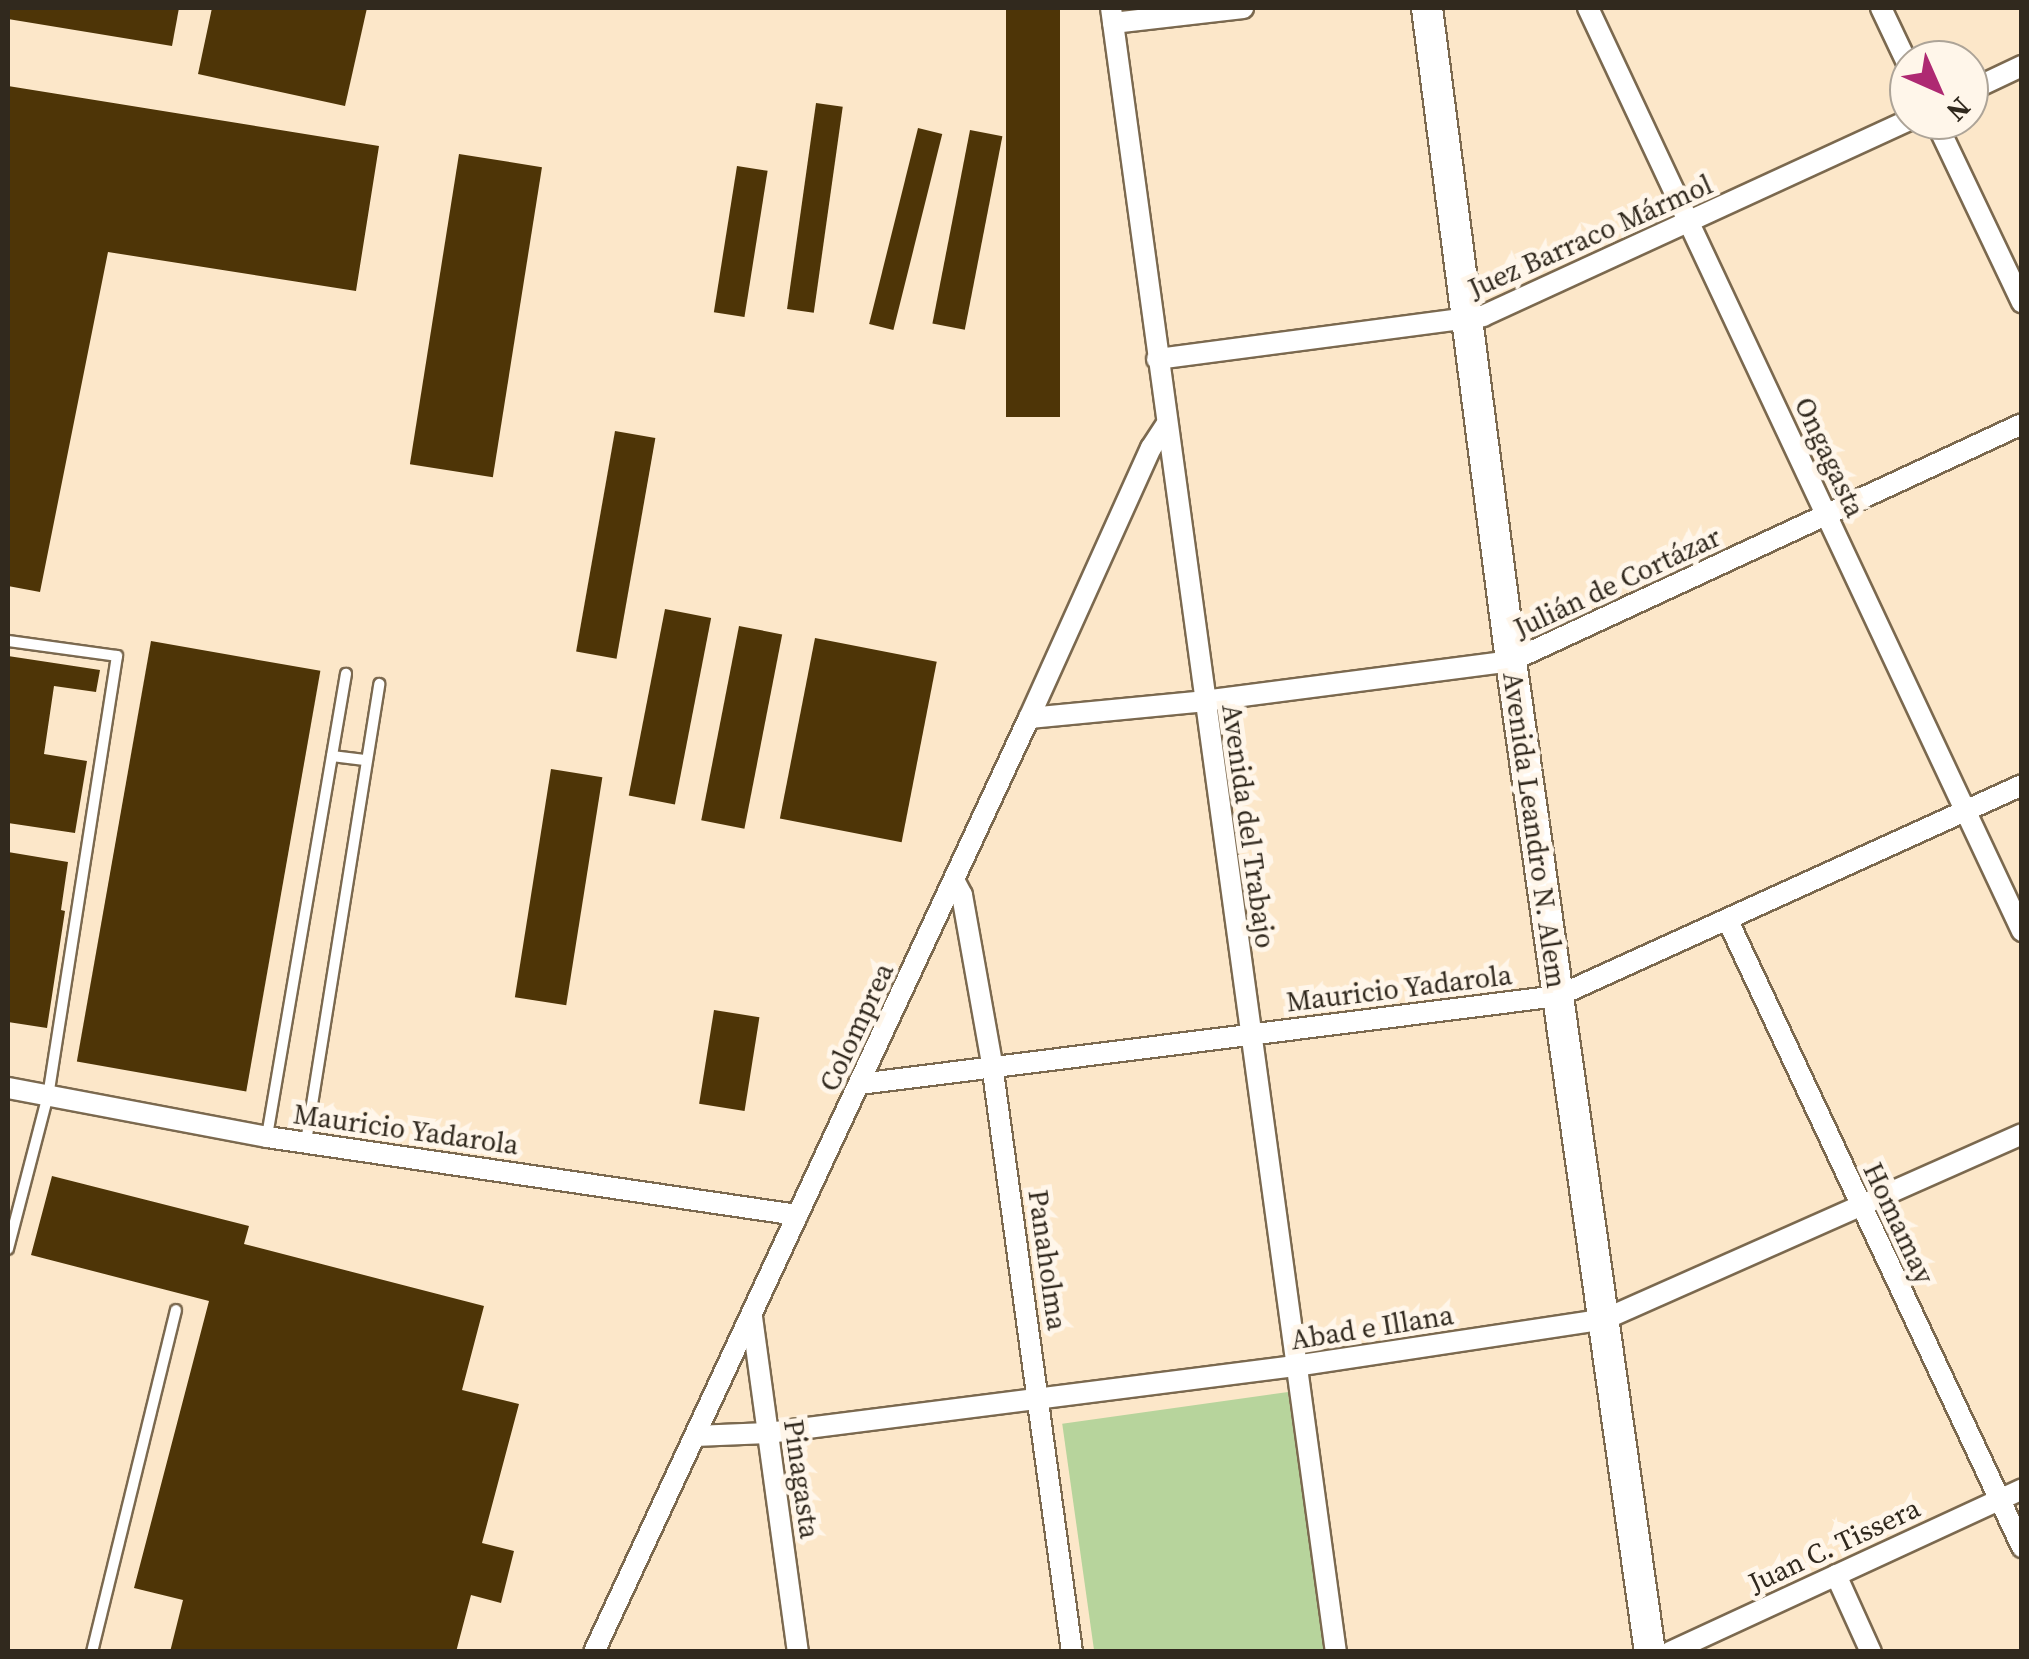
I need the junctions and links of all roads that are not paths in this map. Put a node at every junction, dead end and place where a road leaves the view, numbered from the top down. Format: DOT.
graph roads {
  1 [pos="1242,8"];
  2 [pos="1427,8"];
  3 [pos="1588,8"];
  4 [pos="1881,8"];
  5 [pos="1112,15"];
  6 [pos="1896,40"];
  7 [pos="2022,66"];
  8 [pos="1989,82"];
  9 [pos="1889,129"];
  10 [pos="1944,140"];
  11 [pos="1690,223"];
  12 [pos="2022,302"];
  13 [pos="1469,320"];
  14 [pos="1157,359"];
  15 [pos="2022,424"];
  16 [pos="1166,425"];
  17 [pos="1827,516"];
  18 [pos="8,640"];
  19 [pos="1511,661"];
  20 [pos="346,674"];
  21 [pos="379,684"];
  22 [pos="1204,701"];
  23 [pos="1029,718"];
  24 [pos="332,756"];
  25 [pos="367,760"];
  26 [pos="2022,785"];
  27 [pos="1965,811"];
  28 [pos="954,880"];
  29 [pos="1728,922"];
  30 [pos="2022,931"];
  31 [pos="1558,996"];
  32 [pos="1249,1034"];
  33 [pos="992,1064"];
  34 [pos="860,1084"];
  35 [pos="8,1088"];
  36 [pos="48,1095"];
  37 [pos="2022,1134"];
  38 [pos="267,1137"];
  39 [pos="306,1142"];
  40 [pos="1861,1206"];
  41 [pos="798,1215"];
  42 [pos="8,1248"];
  43 [pos="176,1310"];
  44 [pos="752,1314"];
  45 [pos="1606,1319"];
  46 [pos="1295,1366"];
  47 [pos="1039,1399"];
  48 [pos="768,1434"];
  49 [pos="694,1436"];
  50 [pos="2022,1489"];
  51 [pos="1998,1500"];
  52 [pos="2022,1548"];
  53 [pos="1836,1574"];
  54 [pos="92,1652"];
  55 [pos="594,1652"];
  56 [pos="798,1652"];
  57 [pos="1072,1652"];
  58 [pos="1336,1652"];
  59 [pos="1650,1652"];
  60 [pos="1670,1652"];
  61 [pos="1871,1652"];
  1 -- 5 [label="street"];
  2 -- 13 [label="main road, Avenida Leandro N. Alem"];
  3 -- 11 [label="street, Ongagasta"];
  4 -- 6 [label="street"];
  5 -- 14 [label="street, Avenida del Trabajo"];
  7 -- 8 [label="street"];
  9 -- 11 [label="street, Juez Barraco Mármol"];
  10 -- 12 [label="street"];
  11 -- 13 [label="street, Juez Barraco Mármol"];
  11 -- 17 [label="street, Ongagasta"];
  13 -- 14 [label="street, Juez Barraco Mármol"];
  13 -- 19 [label="main road, Avenida Leandro N. Alem"];
  14 -- 16 [label="street, Avenida del Trabajo"];
  15 -- 17 [label="street, Julián de Cortázar"];
  16 -- 22 [label="street, Avenida del Trabajo"];
  16 -- 23 [label="street, Colomprea"];
  17 -- 19 [label="street, Julián de Cortázar"];
  17 -- 27 [label="street, Ongagasta"];
  18 -- 36 [label="lane"];
  19 -- 22 [label="street, Julián de Cortázar"];
  19 -- 31 [label="main road, Avenida Leandro N. Alem"];
  20 -- 24 [label="lane"];
  21 -- 25 [label="lane"];
  22 -- 23 [label="street, Julián de Cortázar"];
  22 -- 32 [label="street, Avenida del Trabajo"];
  23 -- 28 [label="street, Colomprea"];
  24 -- 25 [label="lane"];
  24 -- 38 [label="lane"];
  25 -- 39 [label="lane"];
  26 -- 27 [label="street, Mauricio Yadarola"];
  27 -- 29 [label="street, Mauricio Yadarola"];
  27 -- 30 [label="street, Ongagasta"];
  28 -- 33 [label="street, Panaholma"];
  28 -- 34 [label="street, Colomprea"];
  29 -- 31 [label="street, Mauricio Yadarola"];
  29 -- 40 [label="street, Homamay"];
  31 -- 32 [label="street, Mauricio Yadarola"];
  31 -- 45 [label="main road, Avenida Leandro N. Alem"];
  32 -- 33 [label="street, Mauricio Yadarola"];
  32 -- 46 [label="street, Avenida del Trabajo"];
  33 -- 34 [label="street, Mauricio Yadarola"];
  33 -- 47 [label="street, Panaholma"];
  34 -- 41 [label="street, Colomprea"];
  35 -- 36 [label="street, Mauricio Yadarola"];
  36 -- 38 [label="street, Mauricio Yadarola"];
  36 -- 42 [label="lane"];
  37 -- 40 [label="street, Abad e Illana"];
  38 -- 39 [label="street, Mauricio Yadarola"];
  39 -- 41 [label="street, Mauricio Yadarola"];
  40 -- 45 [label="street, Abad e Illana"];
  40 -- 51 [label="street, Homamay"];
  41 -- 44 [label="street, Colomprea"];
  43 -- 54 [label="lane"];
  44 -- 48 [label="street, Pinagasta"];
  44 -- 49 [label="street, Colomprea"];
  45 -- 46 [label="street, Abad e Illana"];
  45 -- 59 [label="main road, Avenida Leandro N. Alem"];
  46 -- 47 [label="street, Abad e Illana"];
  46 -- 58 [label="street, Avenida del Trabajo"];
  47 -- 48 [label="street, Abad e Illana"];
  47 -- 57 [label="street, Panaholma"];
  48 -- 49 [label="street, Abad e Illana"];
  48 -- 56 [label="street, Pinagasta"];
  49 -- 55 [label="street, Colomprea"];
  50 -- 51 [label="street, Juan C. Tissera"];
  51 -- 52 [label="street, Homamay"];
  51 -- 53 [label="street, Juan C. Tissera"];
  53 -- 60 [label="street, Juan C. Tissera"];
  53 -- 61 [label="street"];
}
